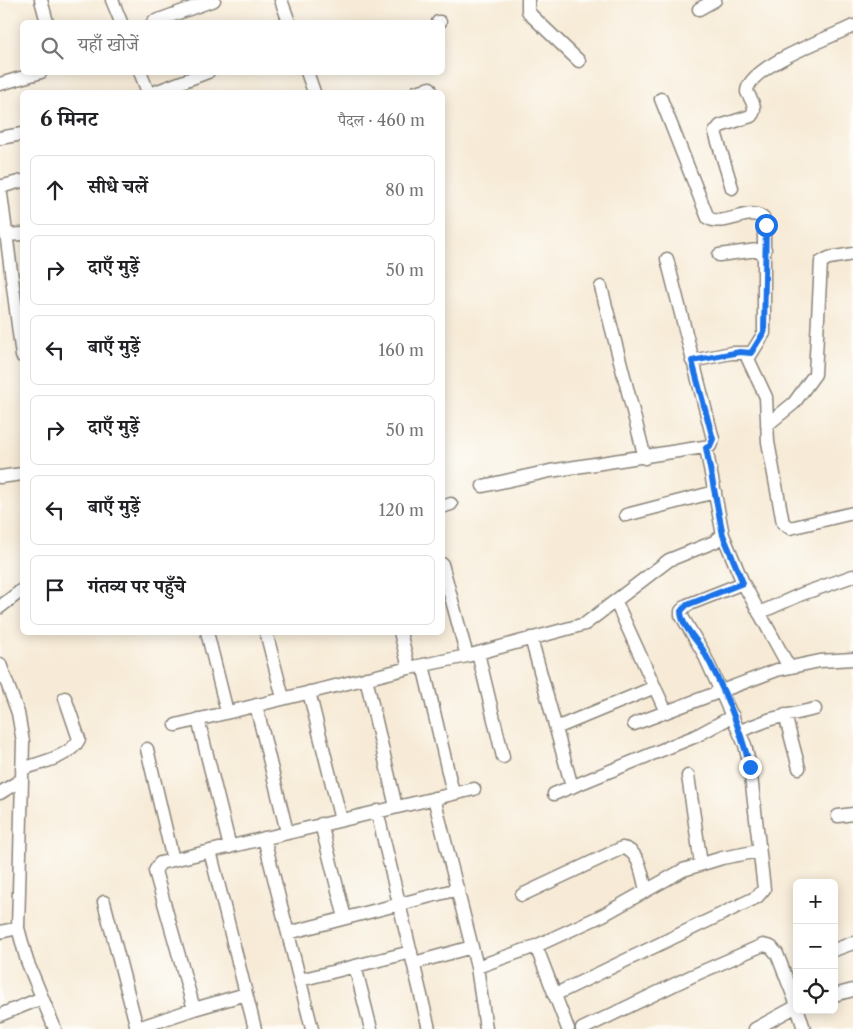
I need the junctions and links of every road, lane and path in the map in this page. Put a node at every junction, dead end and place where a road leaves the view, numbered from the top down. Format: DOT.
graph roads {
  1 [pos="41,0"];
  2 [pos="112,0"];
  3 [pos="214,0"];
  4 [pos="282,0"];
  5 [pos="528,0"];
  6 [pos="715,0"];
  7 [pos="699,9"];
  8 [pos="46,20"];
  9 [pos="120,20"];
  10 [pos="159,20"];
  11 [pos="288,20"];
  12 [pos="853,26"];
  13 [pos="579,60"];
  14 [pos="31,75"];
  15 [pos="141,75"];
  16 [pos="200,75"];
  17 [pos="309,75"];
  18 [pos="0,84"];
  19 [pos="430,88"];
  20 [pos="147,90"];
  21 [pos="160,90"];
  22 [pos="312,90"];
  23 [pos="423,90"];
  24 [pos="661,98"];
  25 [pos="20,134"];
  26 [pos="0,138"];
  27 [pos="20,182"];
  28 [pos="0,187"];
  29 [pos="732,188"];
  30 [pos="20,234"];
  31 [pos="6,235"];
  32 [pos="765,249"];
  33 [pos="853,254"];
  34 [pos="719,255"];
  35 [pos="5,259"];
  36 [pos="667,259"];
  37 [pos="17,278"];
  38 [pos="601,287"];
  39 [pos="20,325"];
  40 [pos="751,353"];
  41 [pos="692,361"];
  42 [pos="767,425"];
  43 [pos="706,448"];
  44 [pos="645,458"];
  45 [pos="20,474"];
  46 [pos="0,477"];
  47 [pos="483,486"];
  48 [pos="715,492"];
  49 [pos="853,513"];
  50 [pos="626,515"];
  51 [pos="723,535"];
  52 [pos="445,573"];
  53 [pos="853,576"];
  54 [pos="743,583"];
  55 [pos="20,592"];
  56 [pos="616,602"];
  57 [pos="0,607"];
  58 [pos="759,613"];
  59 [pos="208,635"];
  60 [pos="267,635"];
  61 [pos="401,635"];
  62 [pos="532,638"];
  63 [pos="473,654"];
  64 [pos="853,660"];
  65 [pos="0,664"];
  66 [pos="423,664"];
  67 [pos="789,667"];
  68 [pos="409,668"];
  69 [pos="366,678"];
  70 [pos="655,687"];
  71 [pos="309,692"];
  72 [pos="722,692"];
  73 [pos="65,698"];
  74 [pos="283,698"];
  75 [pos="256,705"];
  76 [pos="815,710"];
  77 [pos="226,712"];
  78 [pos="666,712"];
  79 [pos="785,715"];
  80 [pos="733,716"];
  81 [pos="198,719"];
  82 [pos="634,724"];
  83 [pos="176,725"];
  84 [pos="556,728"];
  85 [pos="740,731"];
  86 [pos="147,749"];
  87 [pos="503,757"];
  88 [pos="799,768"];
  89 [pos="22,775"];
  90 [pos="688,776"];
  91 [pos="572,787"];
  92 [pos="474,789"];
  93 [pos="0,793"];
  94 [pos="453,793"];
  95 [pos="554,794"];
  96 [pos="434,798"];
  97 [pos="396,807"];
  98 [pos="377,811"];
  99 [pos="853,814"];
  100 [pos="838,816"];
  101 [pos="341,820"];
  102 [pos="320,824"];
  103 [pos="286,832"];
  104 [pos="264,838"];
  105 [pos="230,847"];
  106 [pos="759,851"];
  107 [pos="210,852"];
  108 [pos="173,860"];
  109 [pos="701,864"];
  110 [pos="458,890"];
  111 [pos="646,890"];
  112 [pos="522,895"];
  113 [pos="104,902"];
  114 [pos="400,905"];
  115 [pos="345,918"];
  116 [pos="18,928"];
  117 [pos="0,932"];
  118 [pos="288,933"];
  119 [pos="853,943"];
  120 [pos="536,946"];
  121 [pos="472,947"];
  122 [pos="838,949"];
  123 [pos="413,958"];
  124 [pos="355,966"];
  125 [pos="477,967"];
  126 [pos="300,980"];
  127 [pos="853,990"];
  128 [pos="246,994"];
  129 [pos="838,994"];
  130 [pos="554,995"];
  131 [pos="793,996"];
  132 [pos="42,998"];
  133 [pos="793,1008"];
  134 [pos="194,1009"];
  135 [pos="799,1014"];
  136 [pos="0,1015"];
  137 [pos="136,1028"];
  138 [pos="55,1029"];
  139 [pos="255,1029"];
  140 [pos="312,1029"];
  141 [pos="371,1029"];
  142 [pos="430,1029"];
  143 [pos="486,1029"];
  144 [pos="568,1029"];
  145 [pos="582,1029"];
  146 [pos="755,1029"];
  147 [pos="804,1029"];
  1 -- 8 [label="street"];
  2 -- 9 [label="street"];
  3 -- 10 [label="street"];
  4 -- 11 [label="street"];
  5 -- 13 [label="street"];
  6 -- 7 [label="street"];
  12 -- 29 [label="street"];
  14 -- 18 [label="street"];
  15 -- 20 [label="street"];
  16 -- 21 [label="street"];
  17 -- 22 [label="street"];
  19 -- 23 [label="street"];
  24 -- 32 [label="street"];
  25 -- 26 [label="street"];
  27 -- 28 [label="street"];
  28 -- 31 [label="street"];
  30 -- 31 [label="street"];
  31 -- 35 [label="street"];
  32 -- 34 [label="street"];
  32 -- 40 [label="street"];
  33 -- 42 [label="street"];
  35 -- 37 [label="street"];
  36 -- 41 [label="street"];
  37 -- 39 [label="street"];
  38 -- 44 [label="street"];
  40 -- 41 [label="street"];
  40 -- 42 [label="street"];
  41 -- 43 [label="street"];
  42 -- 49 [label="street"];
  43 -- 44 [label="street"];
  43 -- 48 [label="street"];
  44 -- 47 [label="street"];
  45 -- 46 [label="street"];
  48 -- 50 [label="street"];
  48 -- 51 [label="street"];
  51 -- 54 [label="street"];
  51 -- 56 [label="street"];
  52 -- 63 [label="street"];
  53 -- 58 [label="street"];
  54 -- 58 [label="street"];
  54 -- 72 [label="street"];
  55 -- 57 [label="street"];
  56 -- 62 [label="street"];
  56 -- 70 [label="street"];
  58 -- 67 [label="street"];
  59 -- 77 [label="street"];
  60 -- 74 [label="street"];
  61 -- 68 [label="street"];
  62 -- 63 [label="street"];
  62 -- 84 [label="street"];
  63 -- 66 [label="street"];
  63 -- 87 [label="street"];
  64 -- 67 [label="street"];
  65 -- 89 [label="street"];
  66 -- 68 [label="street"];
  66 -- 94 [label="street"];
  67 -- 72 [label="street"];
  68 -- 69 [label="street"];
  69 -- 71 [label="street"];
  69 -- 97 [label="street"];
  70 -- 78 [label="street"];
  70 -- 84 [label="street"];
  71 -- 74 [label="street"];
  71 -- 101 [label="street"];
  72 -- 78 [label="street"];
  72 -- 80 [label="street"];
  73 -- 89 [label="street"];
  74 -- 75 [label="street"];
  75 -- 77 [label="street"];
  75 -- 103 [label="street"];
  76 -- 79 [label="street"];
  77 -- 81 [label="street"];
  78 -- 82 [label="street"];
  79 -- 85 [label="street"];
  79 -- 88 [label="street"];
  80 -- 85 [label="street"];
  80 -- 91 [label="street"];
  81 -- 83 [label="street"];
  81 -- 105 [label="street"];
  84 -- 91 [label="street"];
  85 -- 106 [label="street"];
  86 -- 108 [label="street"];
  89 -- 93 [label="street"];
  89 -- 116 [label="street"];
  90 -- 109 [label="street"];
  91 -- 95 [label="street"];
  92 -- 94 [label="street"];
  94 -- 96 [label="street"];
  96 -- 97 [label="street"];
  96 -- 110 [label="street"];
  97 -- 98 [label="street"];
  98 -- 101 [label="street"];
  98 -- 114 [label="street"];
  99 -- 100 [label="street"];
  101 -- 102 [label="street"];
  102 -- 103 [label="street"];
  102 -- 115 [label="street"];
  103 -- 104 [label="street"];
  104 -- 105 [label="street"];
  104 -- 118 [label="street"];
  105 -- 107 [label="street"];
  106 -- 109 [label="street"];
  106 -- 130 [label="street"];
  107 -- 108 [label="street"];
  107 -- 128 [label="street"];
  108 -- 134 [label="street"];
  109 -- 111 [label="street"];
  110 -- 114 [label="street"];
  110 -- 121 [label="street"];
  111 -- 112 [label="street"];
  111 -- 120 [label="street"];
  113 -- 137 [label="street"];
  114 -- 115 [label="street"];
  114 -- 123 [label="street"];
  115 -- 118 [label="street"];
  116 -- 117 [label="street"];
  116 -- 132 [label="street"];
  118 -- 126 [label="street"];
  119 -- 122 [label="street"];
  120 -- 125 [label="street"];
  120 -- 130 [label="street"];
  121 -- 123 [label="street"];
  121 -- 125 [label="street"];
  123 -- 124 [label="street"];
  123 -- 142 [label="street"];
  124 -- 126 [label="street"];
  124 -- 141 [label="street"];
  125 -- 143 [label="street"];
  126 -- 140 [label="street"];
  127 -- 129 [label="street"];
  128 -- 134 [label="street"];
  128 -- 139 [label="street"];
  130 -- 144 [label="street"];
  131 -- 145 [label="street"];
  132 -- 136 [label="street"];
  132 -- 138 [label="street"];
  133 -- 146 [label="street"];
  134 -- 137 [label="street"];
  135 -- 147 [label="street"];
}
